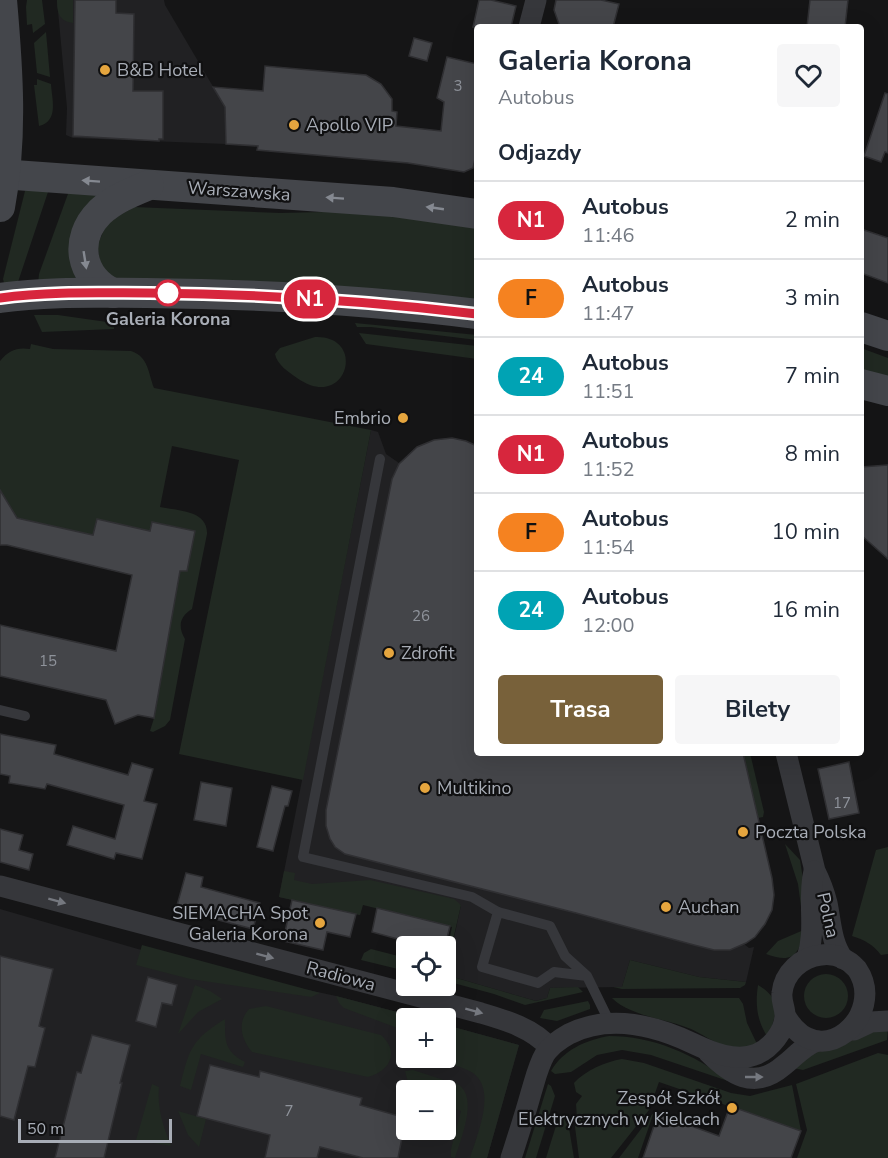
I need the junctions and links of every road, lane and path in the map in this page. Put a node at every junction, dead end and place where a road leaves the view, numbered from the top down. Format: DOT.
graph roads {
  1 [pos="2,0"];
  2 [pos="536,0"];
  3 [pos="530,24"];
  4 [pos="3,174"];
  5 [pos="149,185"];
  6 [pos="0,207"];
  7 [pos="474,214"];
  8 [pos="113,293"];
  9 [pos="0,298"];
  10 [pos="474,314"];
  11 [pos="864,328"];
  12 [pos="888,336"];
  13 [pos="864,385"];
  14 [pos="888,391"];
  15 [pos="380,459"];
  16 [pos="0,710"];
  17 [pos="26,716"];
  18 [pos="787,756"];
  19 [pos="814,871"];
  20 [pos="0,886"];
  21 [pos="498,912"];
  22 [pos="807,958"];
  23 [pos="843,958"];
  24 [pos="861,973"];
  25 [pos="587,976"];
  26 [pos="883,997"];
  27 [pos="785,1014"];
  28 [pos="888,1021"];
  29 [pos="610,1023"];
  30 [pos="854,1030"];
  31 [pos="817,1041"];
  32 [pos="550,1048"];
  33 [pos="705,1050"];
  34 [pos="511,1158"];
  1 -- 4 [label="main road"];
  2 -- 3 [label="street"];
  5 -- 4 [label="main road, Warszawska, one-way"];
  4 -- 6 [label="main road"];
  7 -- 5 [label="main road, Warszawska, one-way"];
  5 -- 8 [label="main road, one-way"];
  8 -- 9 [label="main road"];
  8 -- 10 [label="main road"];
  11 -- 12 [label="main road"];
  13 -- 14 [label="main road"];
  15 -- 21 [label="lane"];
  16 -- 17 [label="lane"];
  18 -- 19 [label="street, Polna"];
  19 -- 22 [label="street, Polna"];
  19 -- 23 [label="street, Polna"];
  20 -- 32 [label="street, Radiowa, one-way"];
  21 -- 25 [label="lane"];
  21 -- 25 [label="lane"];
  22 -- 23 [label="street"];
  22 -- 27 [label="street"];
  23 -- 24 [label="street"];
  24 -- 26 [label="street"];
  24 -- 30 [label="street"];
  25 -- 29 [label="lane"];
  27 -- 31 [label="street"];
  27 -- 33 [label="street"];
  28 -- 30 [label="street"];
  29 -- 32 [label="street"];
  29 -- 33 [label="street"];
  30 -- 31 [label="street"];
  33 -- 31 [label="street, one-way"];
  32 -- 34 [label="street"];
}
